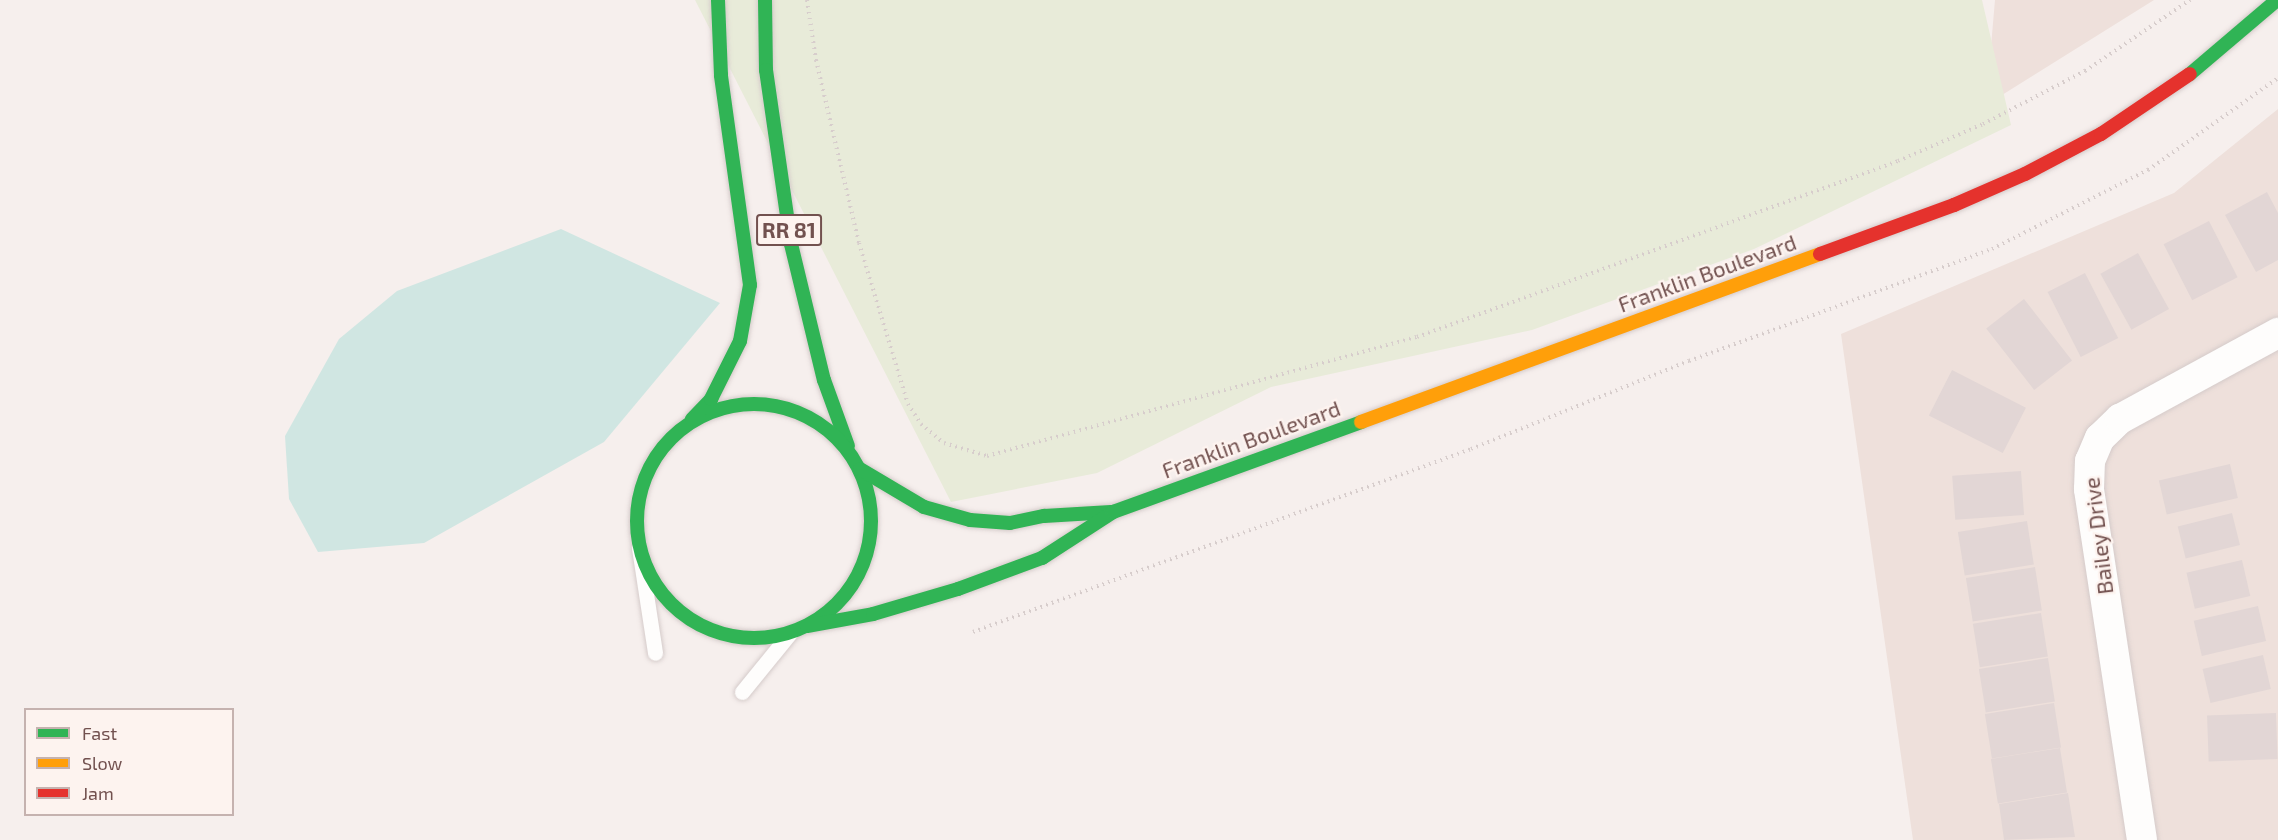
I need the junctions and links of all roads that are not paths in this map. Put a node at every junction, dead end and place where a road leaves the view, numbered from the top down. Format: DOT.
graph roads {
  1 [pos="718,0"];
  2 [pos="765,0"];
  3 [pos="2277,0"];
  4 [pos="2278,333"];
  5 [pos="688,423"];
  6 [pos="850,453"];
  7 [pos="860,469"];
  8 [pos="1113,512"];
  9 [pos="639,548"];
  10 [pos="807,626"];
  11 [pos="790,633"];
  12 [pos="656,653"];
  13 [pos="742,692"];
  14 [pos="2142,840"];
  1 -- 5 [label="main road, RR 81"];
  2 -- 6 [label="main road, RR 81"];
  3 -- 8 [label="main road, Franklin Boulevard"];
  4 -- 14 [label="street, Bailey Drive"];
  5 -- 6 [label="main road"];
  5 -- 9 [label="main road"];
  6 -- 7 [label="main road"];
  7 -- 8 [label="main road, Franklin Boulevard"];
  7 -- 10 [label="main road"];
  8 -- 10 [label="main road, Franklin Boulevard"];
  9 -- 11 [label="main road"];
  9 -- 12 [label="lane"];
  10 -- 11 [label="main road"];
  11 -- 13 [label="lane"];
}
